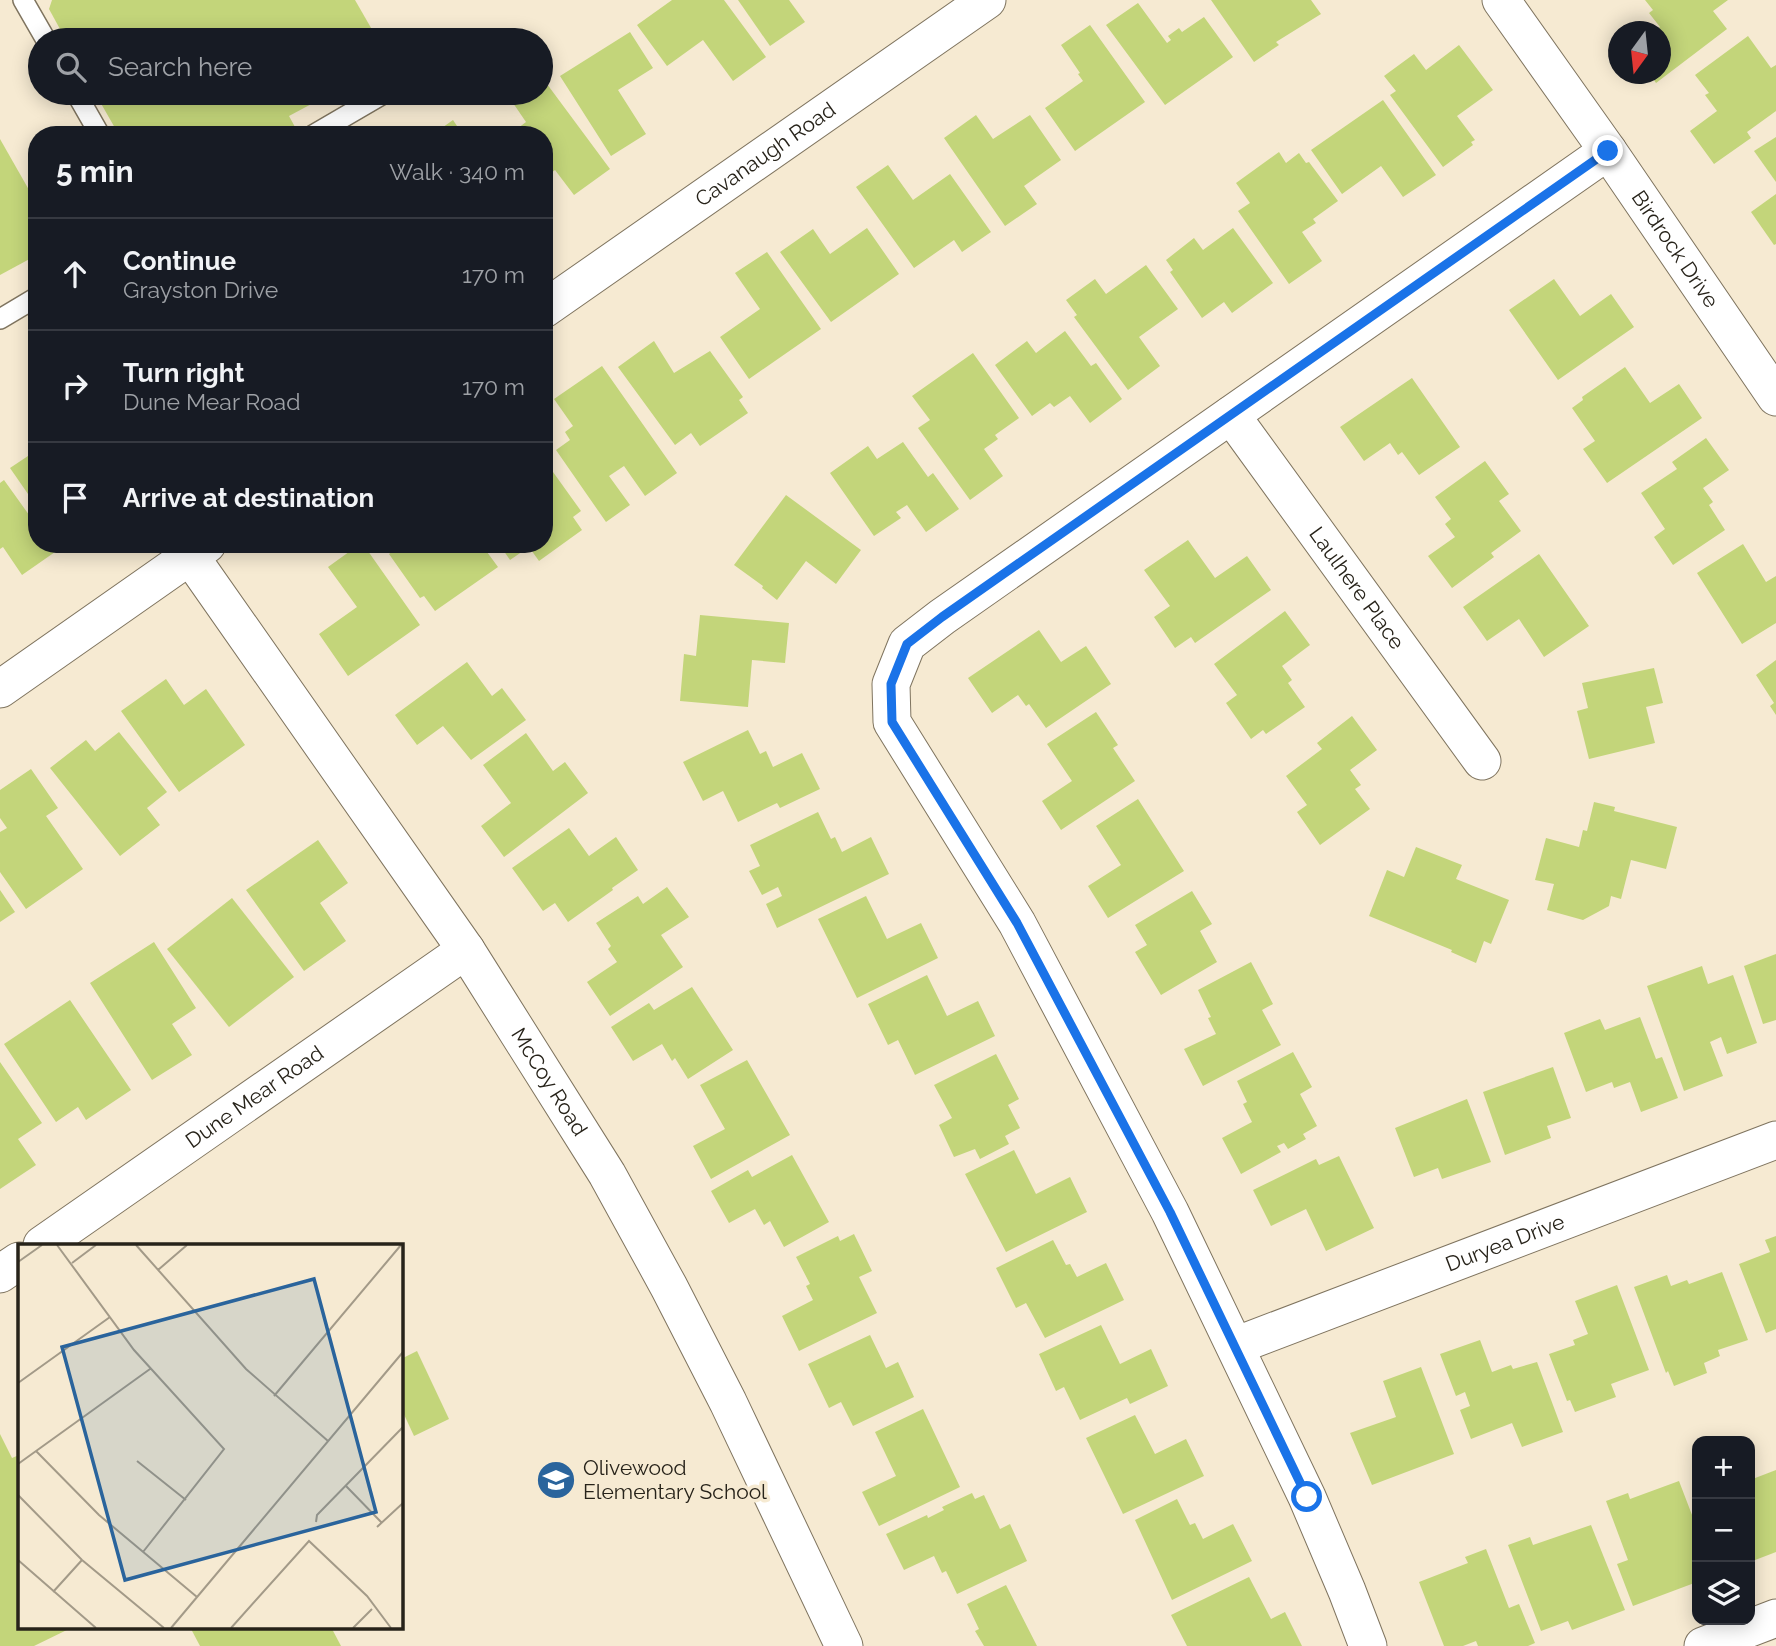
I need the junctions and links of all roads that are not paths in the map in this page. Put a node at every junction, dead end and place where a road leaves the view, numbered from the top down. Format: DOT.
graph roads {
  1 [pos="23,0"];
  2 [pos="987,0"];
  3 [pos="1501,0"];
  4 [pos="39,28"];
  5 [pos="83,105"];
  6 [pos="364,105"];
  7 [pos="95,126"];
  8 [pos="328,126"];
  9 [pos="1608,151"];
  10 [pos="28,302"];
  11 [pos="553,303"];
  12 [pos="0,319"];
  13 [pos="1776,397"];
  14 [pos="1231,415"];
  15 [pos="195,553"];
  16 [pos="201,553"];
  17 [pos="0,689"];
  18 [pos="1482,761"];
  19 [pos="466,950"];
  20 [pos="1776,1140"];
  21 [pos="43,1244"];
  22 [pos="18,1262"];
  23 [pos="0,1275"];
  24 [pos="1234,1346"];
  25 [pos="1776,1618"];
  26 [pos="844,1646"];
  27 [pos="1368,1646"];
  28 [pos="1703,1646"];
  1 -- 4 [label="lane"];
  2 -- 11 [label="street, Cavanaugh Road"];
  3 -- 9 [label="street, Birdrock Drive"];
  5 -- 7 [label="lane"];
  6 -- 8 [label="lane"];
  9 -- 13 [label="street, Birdrock Drive"];
  9 -- 14 [label="street"];
  10 -- 12 [label="lane"];
  14 -- 18 [label="street, Laulhere Place"];
  14 -- 24 [label="street"];
  15 -- 17 [label="street"];
  16 -- 19 [label="street, McCoy Road"];
  19 -- 21 [label="street, Dune Mear Road"];
  19 -- 26 [label="street, McCoy Road"];
  20 -- 24 [label="street, Duryea Drive"];
  22 -- 23 [label="street"];
  24 -- 27 [label="street"];
  25 -- 28 [label="street"];
}
